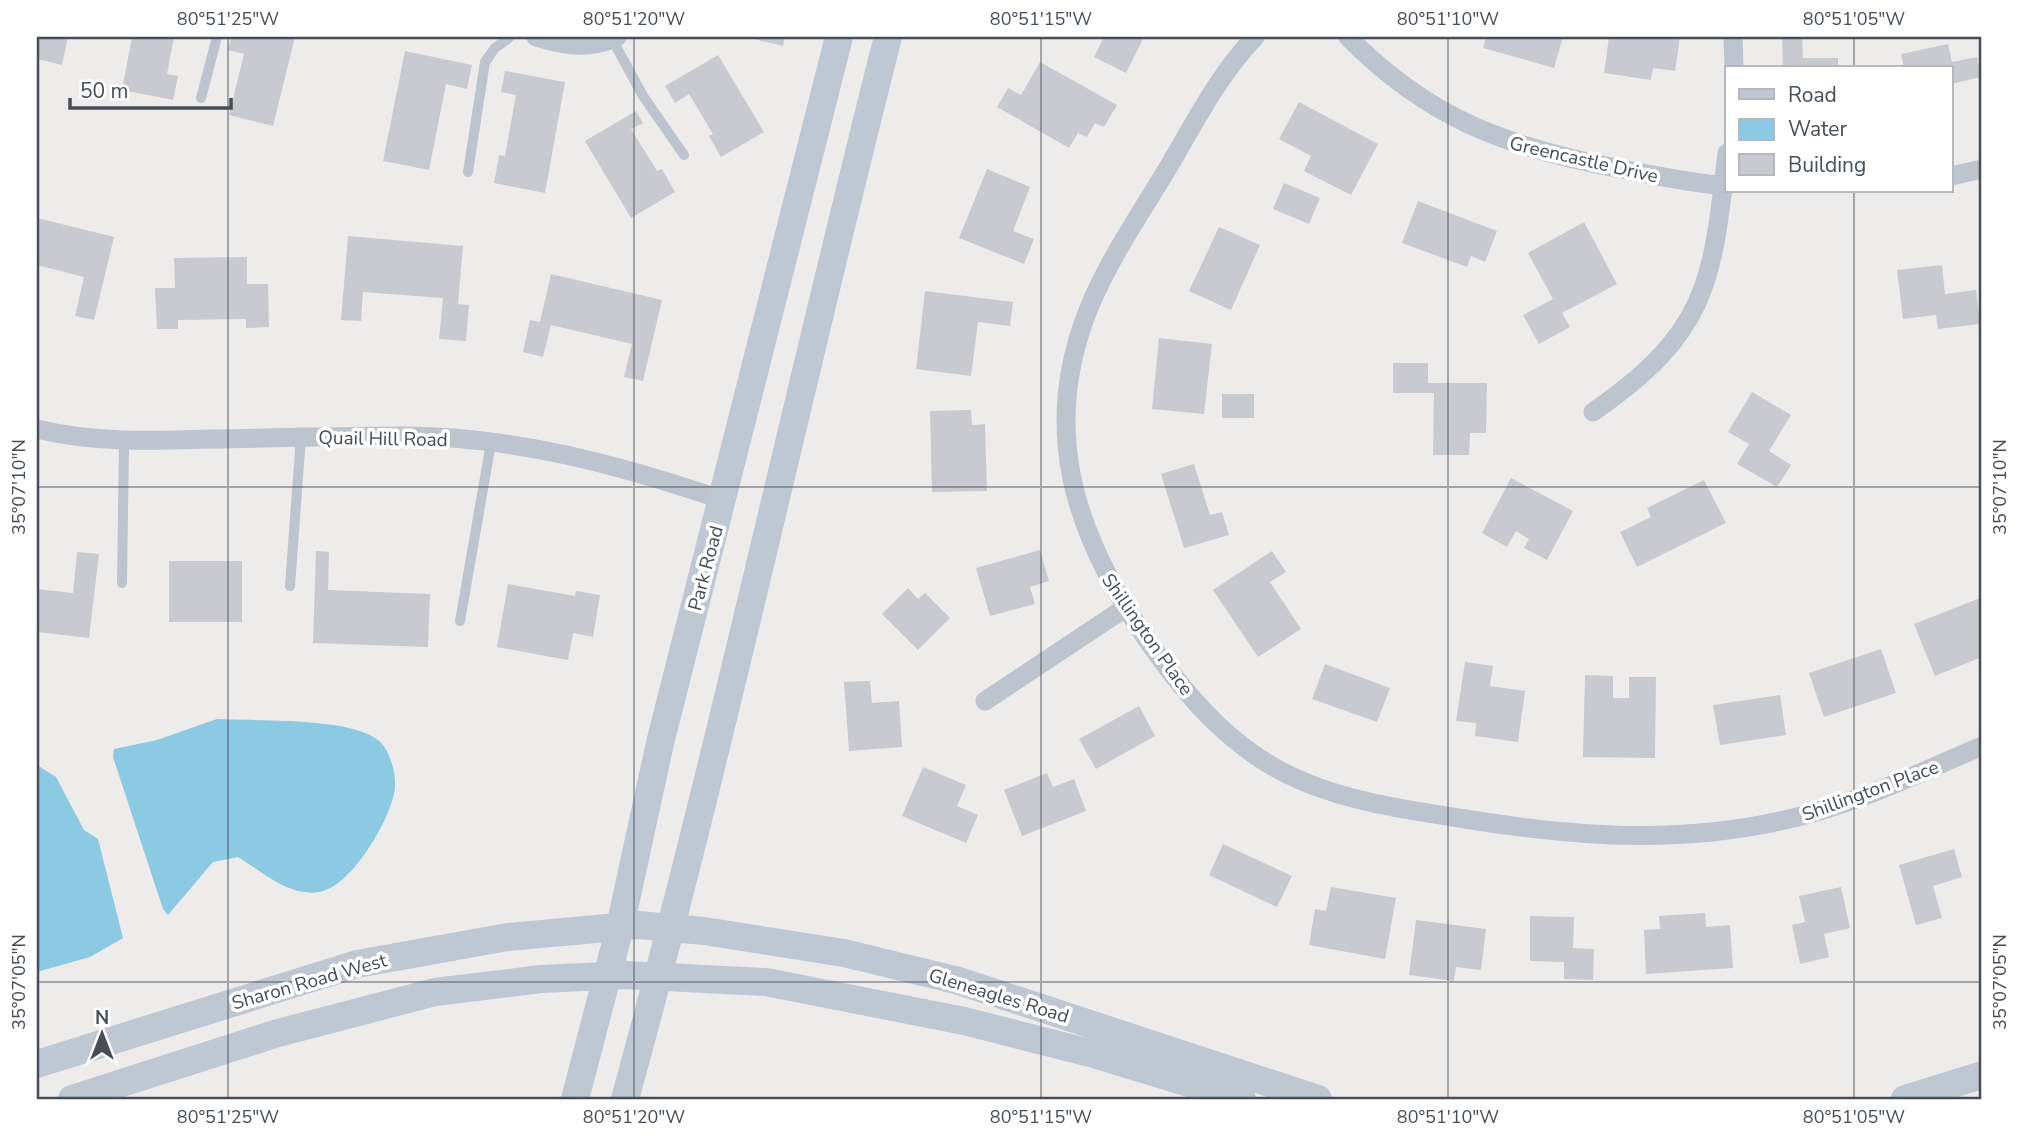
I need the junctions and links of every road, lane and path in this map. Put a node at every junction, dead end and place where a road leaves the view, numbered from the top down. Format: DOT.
graph roads {
  1 [pos="217,37"];
  2 [pos="510,37"];
  3 [pos="536,37"];
  4 [pos="839,37"];
  5 [pos="888,37"];
  6 [pos="1255,37"];
  7 [pos="1348,37"];
  8 [pos="1734,37"];
  9 [pos="615,38"];
  10 [pos="1734,66"];
  11 [pos="201,98"];
  12 [pos="684,155"];
  13 [pos="1982,169"];
  14 [pos="467,172"];
  15 [pos="1952,176"];
  16 [pos="1725,186"];
  17 [pos="1593,412"];
  18 [pos="37,429"];
  19 [pos="302,437"];
  20 [pos="124,441"];
  21 [pos="491,443"];
  22 [pos="723,500"];
  23 [pos="122,583"];
  24 [pos="290,586"];
  25 [pos="1125,608"];
  26 [pos="460,621"];
  27 [pos="985,701"];
  28 [pos="1982,746"];
  29 [pos="620,927"];
  30 [pos="672,927"];
  31 [pos="607,976"];
  32 [pos="659,976"];
  33 [pos="37,1064"];
  34 [pos="1982,1075"];
  35 [pos="72,1099"];
  36 [pos="575,1099"];
  37 [pos="625,1099"];
  38 [pos="1242,1099"];
  39 [pos="1318,1099"];
  40 [pos="1905,1099"];
  1 -- 11 [label="lane"];
  2 -- 14 [label="lane"];
  3 -- 9 [label="street"];
  4 -- 22 [label="main road, Park Road"];
  5 -- 30 [label="main road"];
  6 -- 25 [label="street, Shillington Place"];
  7 -- 16 [label="street, Greencastle Drive"];
  8 -- 10 [label="street"];
  9 -- 12 [label="lane"];
  13 -- 15 [label="street"];
  16 -- 17 [label="street"];
  18 -- 20 [label="street, Quail Hill Road"];
  19 -- 20 [label="street, Quail Hill Road"];
  19 -- 21 [label="street, Quail Hill Road"];
  19 -- 24 [label="lane"];
  20 -- 23 [label="lane"];
  21 -- 22 [label="street, Quail Hill Road"];
  21 -- 26 [label="lane"];
  22 -- 29 [label="main road, Park Road"];
  25 -- 27 [label="street"];
  25 -- 28 [label="street, Shillington Place"];
  29 -- 30 [label="main road, Sharon Road West"];
  29 -- 31 [label="main road, Park Road"];
  29 -- 33 [label="main road, Sharon Road West"];
  30 -- 32 [label="main road"];
  30 -- 39 [label="main road, Gleneagles Road"];
  31 -- 32 [label="main road"];
  31 -- 35 [label="main road"];
  31 -- 36 [label="main road, Park Road"];
  32 -- 37 [label="main road"];
  32 -- 38 [label="main road, Gleneagles Road"];
  34 -- 40 [label="main road"];
}
